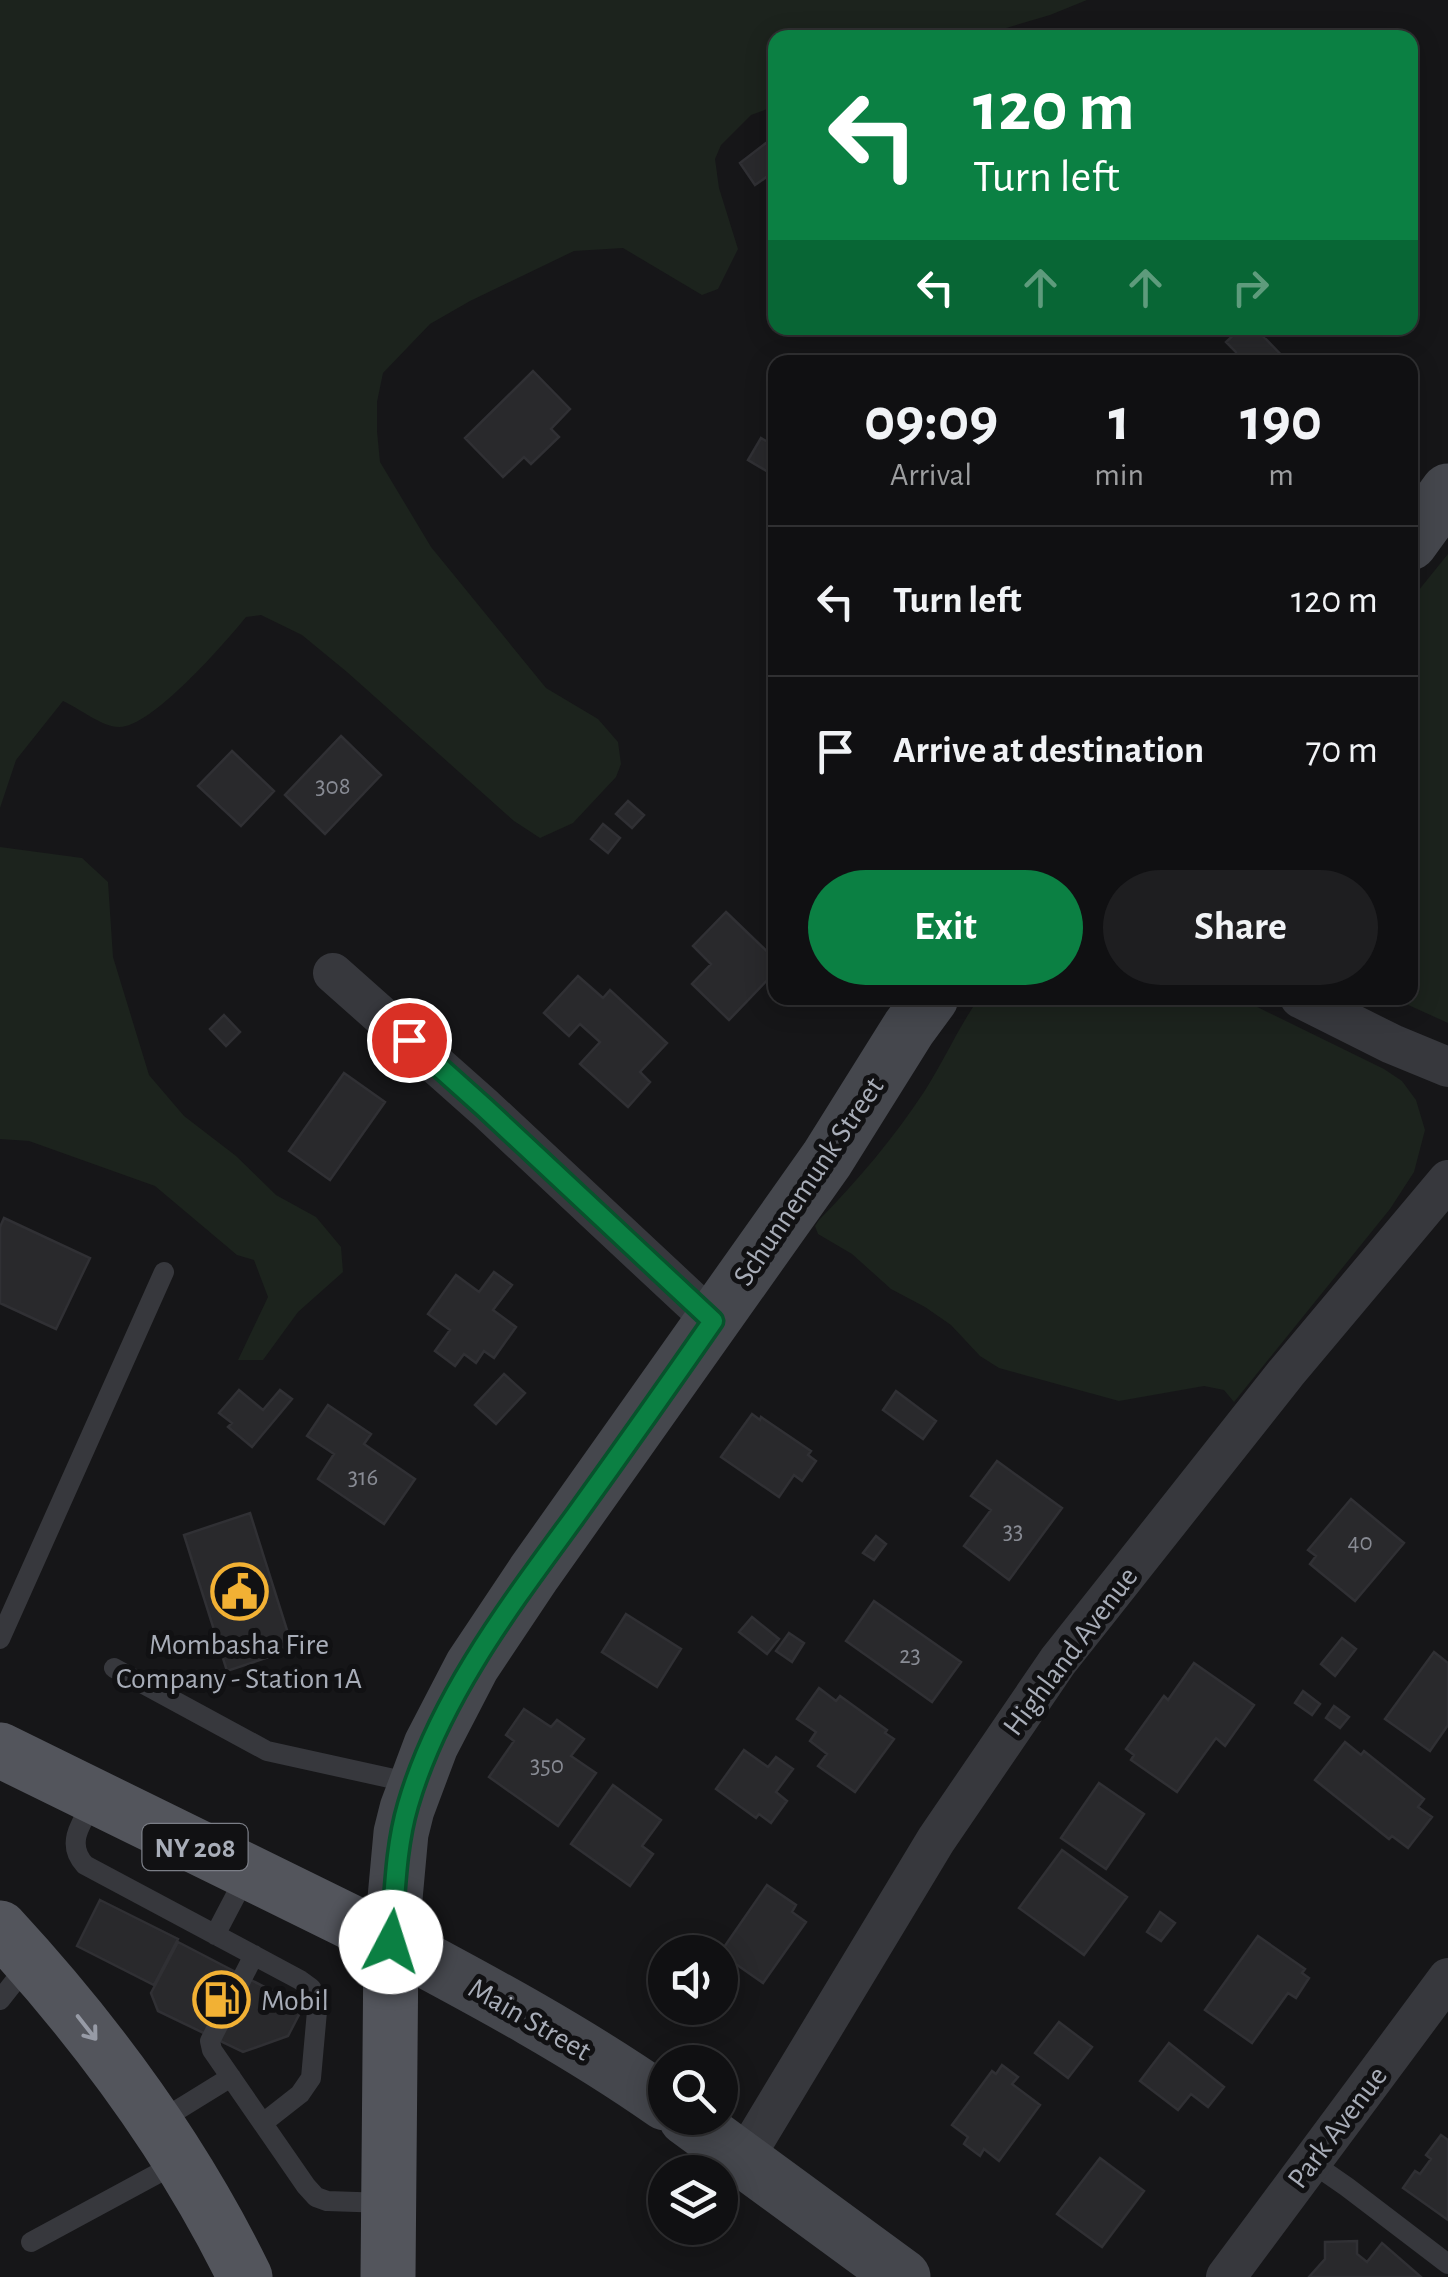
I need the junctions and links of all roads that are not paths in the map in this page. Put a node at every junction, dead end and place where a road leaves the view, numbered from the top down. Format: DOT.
graph roads {
  1 [pos="1448,491"];
  2 [pos="1418,532"];
  3 [pos="333,972"];
  4 [pos="926,1005"];
  5 [pos="1314,1005"];
  6 [pos="1448,1067"];
  7 [pos="1448,1180"];
  8 [pos="164,1272"];
  9 [pos="713,1321"];
  10 [pos="0,1639"];
  11 [pos="114,1668"];
  12 [pos="0,1750"];
  13 [pos="415,1784"];
  14 [pos="96,1798"];
  15 [pos="247,1873"];
  16 [pos="216,1935"];
  17 [pos="391,1942"];
  18 [pos="254,1955"];
  19 [pos="10,1963"];
  20 [pos="1448,1978"];
  21 [pos="230,2077"];
  22 [pos="648,2091"];
  23 [pos="263,2124"];
  24 [pos="711,2135"];
  25 [pos="169,2142"];
  26 [pos="744,2158"];
  27 [pos="1310,2162"];
  28 [pos="388,2203"];
  29 [pos="31,2242"];
  30 [pos="1448,2264"];
  31 [pos="245,2277"];
  32 [pos="388,2277"];
  33 [pos="903,2277"];
  34 [pos="1226,2277"];
  1 -- 2 [label="street"];
  3 -- 9 [label="street"];
  4 -- 9 [label="street, Schunnemunk Street"];
  5 -- 6 [label="street"];
  7 -- 26 [label="street, Highland Avenue"];
  8 -- 10 [label="lane"];
  9 -- 13 [label="street, Schunnemunk Street"];
  11 -- 13 [label="lane"];
  12 -- 14 [label="main road, NY 208"];
  13 -- 17 [label="street, Schunnemunk Street"];
  14 -- 15 [label="main road, NY 208"];
  14 -- 16 [label="lane"];
  15 -- 16 [label="lane"];
  15 -- 17 [label="main road, NY 208"];
  16 -- 18 [label="lane"];
  17 -- 22 [label="street, Main Street"];
  17 -- 28 [label="main road"];
  18 -- 21 [label="lane"];
  18 -- 23 [label="lane"];
  19 -- 25 [label="main road, one-way"];
  20 -- 27 [label="street, Park Avenue"];
  21 -- 23 [label="lane"];
  21 -- 25 [label="lane"];
  23 -- 28 [label="lane"];
  24 -- 26 [label="street"];
  25 -- 29 [label="lane"];
  25 -- 31 [label="main road"];
  26 -- 33 [label="street"];
  27 -- 30 [label="lane"];
  27 -- 34 [label="street, Park Avenue"];
  28 -- 32 [label="main road"];
}
